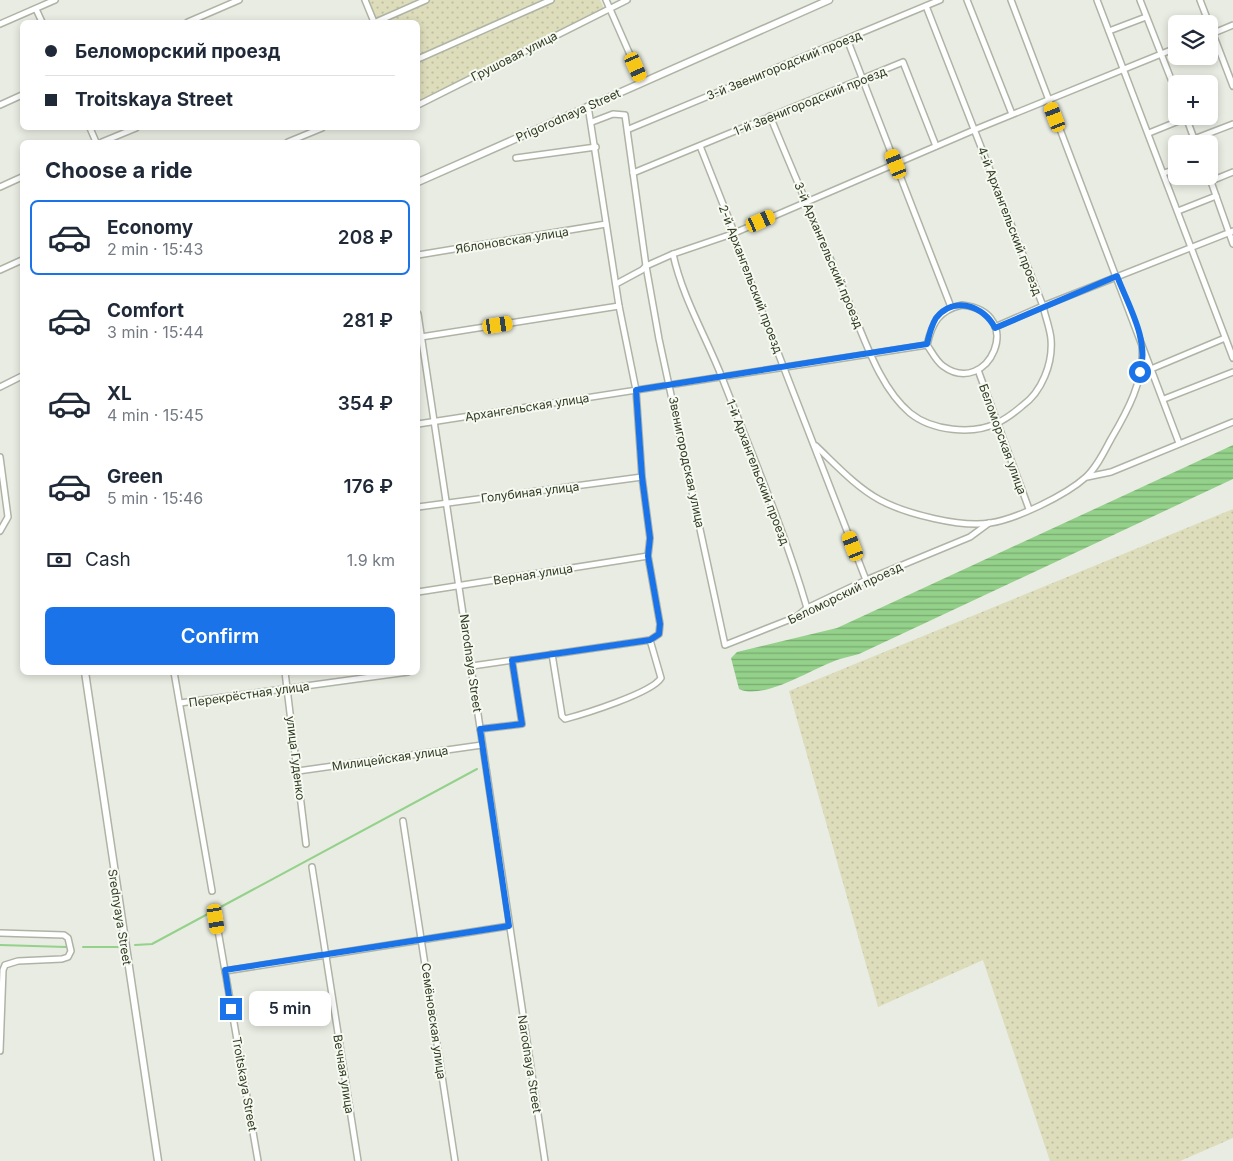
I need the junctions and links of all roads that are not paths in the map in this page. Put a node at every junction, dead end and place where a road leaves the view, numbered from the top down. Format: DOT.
graph roads {
  1 [pos="56,0"];
  2 [pos="239,0"];
  3 [pos="365,0"];
  4 [pos="426,0"];
  5 [pos="551,0"];
  6 [pos="606,0"];
  7 [pos="627,0"];
  8 [pos="829,0"];
  9 [pos="940,0"];
  10 [pos="967,0"];
  11 [pos="1011,0"];
  12 [pos="1097,0"];
  13 [pos="1140,0"];
  14 [pos="1200,0"];
  15 [pos="926,6"];
  16 [pos="610,8"];
  17 [pos="36,9"];
  18 [pos="1205,15"];
  19 [pos="1146,18"];
  20 [pos="41,20"];
  21 [pos="193,20"];
  22 [pos="374,20"];
  23 [pos="380,20"];
  24 [pos="0,24"];
  25 [pos="1233,25"];
  26 [pos="1109,31"];
  27 [pos="1218,31"];
  28 [pos="847,40"];
  29 [pos="1168,51"];
  30 [pos="1218,51"];
  31 [pos="1162,54"];
  32 [pos="420,58"];
  33 [pos="1124,70"];
  34 [pos="1170,75"];
  35 [pos="862,80"];
  36 [pos="642,82"];
  37 [pos="1233,86"];
  38 [pos="20,96"];
  39 [pos="1049,99"];
  40 [pos="420,104"];
  41 [pos="0,105"];
  42 [pos="588,106"];
  43 [pos="1012,114"];
  44 [pos="770,116"];
  45 [pos="592,122"];
  46 [pos="1233,124"];
  47 [pos="1169,125"];
  48 [pos="628,129"];
  49 [pos="131,130"];
  50 [pos="317,130"];
  51 [pos="974,130"];
  52 [pos="1149,134"];
  53 [pos="1208,135"];
  54 [pos="107,140"];
  55 [pos="293,140"];
  56 [pos="700,146"];
  57 [pos="936,146"];
  58 [pos="596,147"];
  59 [pos="516,158"];
  60 [pos="896,164"];
  61 [pos="1168,172"];
  62 [pos="1233,172"];
  63 [pos="633,173"];
  64 [pos="1164,173"];
  65 [pos="1218,177"];
  66 [pos="20,178"];
  67 [pos="420,181"];
  68 [pos="1212,185"];
  69 [pos="0,187"];
  70 [pos="1216,196"];
  71 [pos="805,202"];
  72 [pos="1178,211"];
  73 [pos="606,224"];
  74 [pos="1231,232"];
  75 [pos="732,234"];
  76 [pos="1233,244"];
  77 [pos="1191,246"];
  78 [pos="673,254"];
  79 [pos="420,255"];
  80 [pos="20,261"];
  81 [pos="646,266"];
  82 [pos="0,270"];
  83 [pos="1117,276"];
  84 [pos="616,284"];
  85 [pos="619,306"];
  86 [pos="1043,306"];
  87 [pos="951,307"];
  88 [pos="995,328"];
  89 [pos="420,329"];
  90 [pos="421,337"];
  91 [pos="1141,337"];
  92 [pos="1225,338"];
  93 [pos="927,344"];
  94 [pos="871,353"];
  95 [pos="1233,358"];
  96 [pos="784,366"];
  97 [pos="1151,369"];
  98 [pos="978,370"];
  99 [pos="1233,372"];
  100 [pos="721,376"];
  101 [pos="20,377"];
  102 [pos="671,385"];
  103 [pos="0,387"];
  104 [pos="636,390"];
  105 [pos="1164,400"];
  106 [pos="433,422"];
  107 [pos="1233,422"];
  108 [pos="998,423"];
  109 [pos="420,424"];
  110 [pos="1179,442"];
  111 [pos="814,444"];
  112 [pos="0,457"];
  113 [pos="642,477"];
  114 [pos="1086,477"];
  115 [pos="448,502"];
  116 [pos="420,507"];
  117 [pos="1029,509"];
  118 [pos="990,523"];
  119 [pos="0,531"];
  120 [pos="648,556"];
  121 [pos="866,580"];
  122 [pos="459,586"];
  123 [pos="420,592"];
  124 [pos="808,608"];
  125 [pos="650,640"];
  126 [pos="725,645"];
  127 [pos="552,654"];
  128 [pos="512,660"];
  129 [pos="472,666"];
  130 [pos="85,675"];
  131 [pos="175,675"];
  132 [pos="285,675"];
  133 [pos="387,675"];
  134 [pos="287,689"];
  135 [pos="180,703"];
  136 [pos="480,729"];
  137 [pos="482,746"];
  138 [pos="298,771"];
  139 [pos="403,822"];
  140 [pos="306,844"];
  141 [pos="312,867"];
  142 [pos="212,891"];
  143 [pos="216,919"];
  144 [pos="509,926"];
  145 [pos="0,934"];
  146 [pos="422,939"];
  147 [pos="324,954"];
  148 [pos="225,970"];
  149 [pos="0,1051"];
  150 [pos="158,1161"];
  151 [pos="258,1161"];
  152 [pos="358,1161"];
  153 [pos="455,1161"];
  154 [pos="545,1161"];
  1 -- 17 [label="street"];
  2 -- 21 [label="street"];
  3 -- 22 [label="street"];
  4 -- 23 [label="street"];
  5 -- 32 [label="street"];
  6 -- 16 [label="street"];
  7 -- 16 [label="street, Грушовая улица"];
  8 -- 36 [label="street, Prigorodnaya Street"];
  9 -- 15 [label="street, 3-й Звенигородский проезд"];
  10 -- 43 [label="street"];
  11 -- 39 [label="street"];
  12 -- 26 [label="street"];
  13 -- 19 [label="street"];
  14 -- 18 [label="street"];
  15 -- 28 [label="street, 3-й Звенигородский проезд"];
  15 -- 51 [label="street, 4-й Архангельский проезд"];
  16 -- 36 [label="street"];
  16 -- 40 [label="street, Грушовая улица"];
  17 -- 20 [label="street"];
  17 -- 24 [label="street"];
  19 -- 26 [label="street"];
  19 -- 31 [label="street"];
  25 -- 27 [label="street"];
  26 -- 33 [label="street"];
  28 -- 35 [label="street"];
  28 -- 48 [label="street, 3-й Звенигородский проезд"];
  29 -- 31 [label="street"];
  30 -- 37 [label="street"];
  31 -- 33 [label="street"];
  31 -- 34 [label="street"];
  33 -- 39 [label="street"];
  33 -- 52 [label="street"];
  35 -- 44 [label="street, 1-й Звенигородский проезд"];
  35 -- 57 [label="street, 1-й Звенигородский проезд"];
  35 -- 60 [label="street"];
  36 -- 42 [label="street, Prigorodnaya Street"];
  38 -- 41 [label="street"];
  39 -- 43 [label="street"];
  39 -- 83 [label="street"];
  42 -- 45 [label="street"];
  42 -- 67 [label="street, Prigorodnaya Street"];
  43 -- 51 [label="street"];
  44 -- 56 [label="street, 1-й Звенигородский проезд"];
  44 -- 71 [label="street, 3-й Архангельский проезд"];
  45 -- 48 [label="street"];
  45 -- 58 [label="street"];
  46 -- 53 [label="street"];
  47 -- 52 [label="street"];
  48 -- 63 [label="street, Звенигородская улица"];
  49 -- 54 [label="street"];
  50 -- 55 [label="street"];
  51 -- 57 [label="street"];
  51 -- 86 [label="street, 4-й Архангельский проезд"];
  52 -- 64 [label="street"];
  56 -- 63 [label="street, 1-й Звенигородский проезд"];
  56 -- 75 [label="street, 2-й Архангельский проезд"];
  57 -- 60 [label="street"];
  58 -- 59 [label="street"];
  58 -- 73 [label="street"];
  60 -- 71 [label="street"];
  60 -- 87 [label="street"];
  61 -- 64 [label="street"];
  62 -- 65 [label="street"];
  63 -- 81 [label="street, Звенигородская улица"];
  64 -- 72 [label="street"];
  66 -- 69 [label="street"];
  68 -- 70 [label="street"];
  70 -- 72 [label="street"];
  70 -- 74 [label="street"];
  71 -- 75 [label="street"];
  71 -- 94 [label="street, 3-й Архангельский проезд"];
  72 -- 77 [label="street"];
  73 -- 79 [label="street, Яблоновская улица"];
  73 -- 84 [label="street"];
  74 -- 76 [label="street"];
  74 -- 77 [label="street"];
  75 -- 78 [label="street"];
  75 -- 96 [label="street, 2-й Архангельский проезд"];
  77 -- 83 [label="street"];
  77 -- 92 [label="street"];
  78 -- 81 [label="street"];
  78 -- 100 [label="street, 1-й Архангельский проезд"];
  80 -- 82 [label="street"];
  81 -- 84 [label="street"];
  81 -- 102 [label="street, Звенигородская улица"];
  83 -- 86 [label="street"];
  83 -- 91 [label="street"];
  84 -- 85 [label="street"];
  85 -- 90 [label="street"];
  85 -- 104 [label="street"];
  86 -- 88 [label="street"];
  86 -- 108 [label="street, 4-й Архангельский проезд"];
  87 -- 88 [label="street"];
  87 -- 93 [label="street"];
  88 -- 98 [label="street, Беломорская улица"];
  89 -- 90 [label="street, Narodnaya Street"];
  90 -- 106 [label="street, Narodnaya Street"];
  91 -- 97 [label="street"];
  91 -- 114 [label="street, Беломорский проезд"];
  92 -- 95 [label="street"];
  92 -- 97 [label="street"];
  93 -- 94 [label="street"];
  93 -- 98 [label="street, Беломорская улица"];
  94 -- 96 [label="street"];
  94 -- 108 [label="street, 3-й Архангельский проезд"];
  96 -- 100 [label="street"];
  96 -- 111 [label="street, 2-й Архангельский проезд"];
  97 -- 105 [label="street"];
  98 -- 108 [label="street, Беломорская улица"];
  99 -- 105 [label="street"];
  100 -- 102 [label="street"];
  100 -- 124 [label="street, 1-й Архангельский проезд"];
  101 -- 103 [label="street"];
  102 -- 104 [label="street, Архангельская улица"];
  102 -- 126 [label="street, Звенигородская улица"];
  104 -- 106 [label="street, Архангельская улица"];
  104 -- 113 [label="street"];
  105 -- 110 [label="street"];
  106 -- 109 [label="street, Архангельская улица"];
  106 -- 115 [label="street, Narodnaya Street"];
  107 -- 110 [label="street, Беломорский проезд"];
  108 -- 117 [label="street, Беломорская улица"];
  110 -- 114 [label="street, Беломорский проезд"];
  111 -- 118 [label="street, Беломорский проезд"];
  111 -- 121 [label="street, 2-й Архангельский проезд"];
  112 -- 119 [label="street"];
  113 -- 115 [label="street, Голубиная улица"];
  113 -- 120 [label="street"];
  114 -- 117 [label="street, Беломорский проезд"];
  115 -- 116 [label="street, Голубиная улица"];
  115 -- 122 [label="street, Narodnaya Street"];
  117 -- 118 [label="street, Беломорский проезд"];
  118 -- 121 [label="street, Беломорский проезд"];
  120 -- 122 [label="street, Верная улица"];
  120 -- 125 [label="street"];
  121 -- 124 [label="street, Беломорский проезд"];
  122 -- 123 [label="street, Верная улица"];
  122 -- 129 [label="street, Narodnaya Street"];
  124 -- 126 [label="street, Беломорский проезд"];
  125 -- 127 [label="street"];
  125 -- 127 [label="street"];
  127 -- 128 [label="street"];
  128 -- 129 [label="street"];
  128 -- 136 [label="street"];
  129 -- 136 [label="street, Narodnaya Street"];
  130 -- 150 [label="street, Srednyaya Street"];
  131 -- 135 [label="street"];
  132 -- 134 [label="street, улица Гуденко"];
  133 -- 134 [label="street, Перекрёстная улица"];
  134 -- 135 [label="street, Перекрёстная улица"];
  134 -- 138 [label="street, улица Гуденко"];
  135 -- 142 [label="street"];
  136 -- 137 [label="street, Narodnaya Street"];
  137 -- 138 [label="street, Милицейская улица"];
  137 -- 144 [label="street, Narodnaya Street"];
  138 -- 140 [label="street, улица Гуденко"];
  139 -- 146 [label="street, Семёновская улица"];
  141 -- 147 [label="street, Вечная улица"];
  143 -- 148 [label="street, Troitskaya Street"];
  144 -- 146 [label="street"];
  144 -- 154 [label="street, Narodnaya Street"];
  145 -- 149 [label="street"];
  146 -- 147 [label="street"];
  146 -- 153 [label="street, Семёновская улица"];
  147 -- 148 [label="street"];
  147 -- 152 [label="street, Вечная улица"];
  148 -- 151 [label="street, Troitskaya Street"];
}
